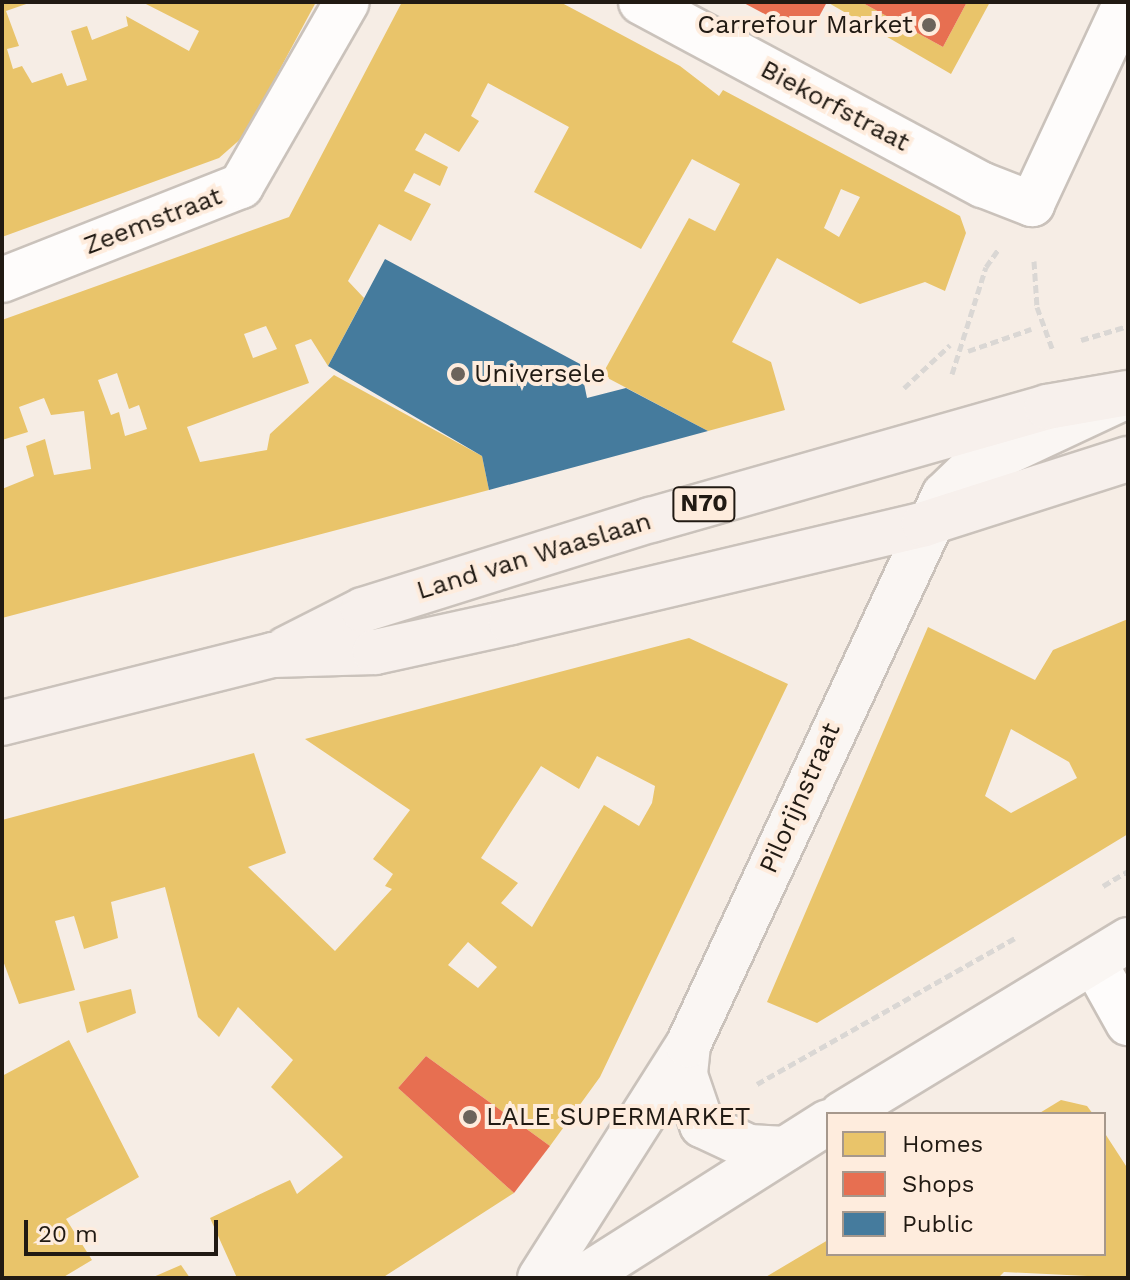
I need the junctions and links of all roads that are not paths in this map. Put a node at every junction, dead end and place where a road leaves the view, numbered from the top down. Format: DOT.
graph roads {
  1 [pos="347,2"];
  2 [pos="641,2"];
  3 [pos="1126,2"];
  4 [pos="2,280"];
  5 [pos="1128,394"];
  6 [pos="1128,459"];
  7 [pos="924,524"];
  8 [pos="479,572"];
  9 [pos="491,626"];
  10 [pos="273,655"];
  11 [pos="2,723"];
  12 [pos="1111,951"];
  13 [pos="1128,1023"];
  14 [pos="688,1045"];
  15 [pos="845,1112"];
  16 [pos="826,1123"];
  17 [pos="785,1149"];
  18 [pos="540,1278"];
  19 [pos="582,1278"];
  1 -- 4 [label="street, Zeemstraat"];
  2 -- 3 [label="street, Biekorfstraat"];
  5 -- 7 [label="main road, Pilorijnstraat"];
  5 -- 8 [label="main road, Land van Waaslaan / N70"];
  6 -- 7 [label="main road, Land van Waaslaan / N70"];
  7 -- 9 [label="main road, Land van Waaslaan / N70"];
  7 -- 14 [label="main road, Pilorijnstraat"];
  8 -- 9 [label="main road"];
  8 -- 10 [label="main road, Land van Waaslaan / N70"];
  9 -- 10 [label="main road, Land van Waaslaan / N70"];
  10 -- 11 [label="main road, Land van Waaslaan / N70"];
  12 -- 13 [label="street"];
  12 -- 15 [label="main road"];
  14 -- 17 [label="main road"];
  14 -- 18 [label="main road, Pilorijnstraat"];
  16 -- 17 [label="main road"];
  17 -- 19 [label="main road"];
}
